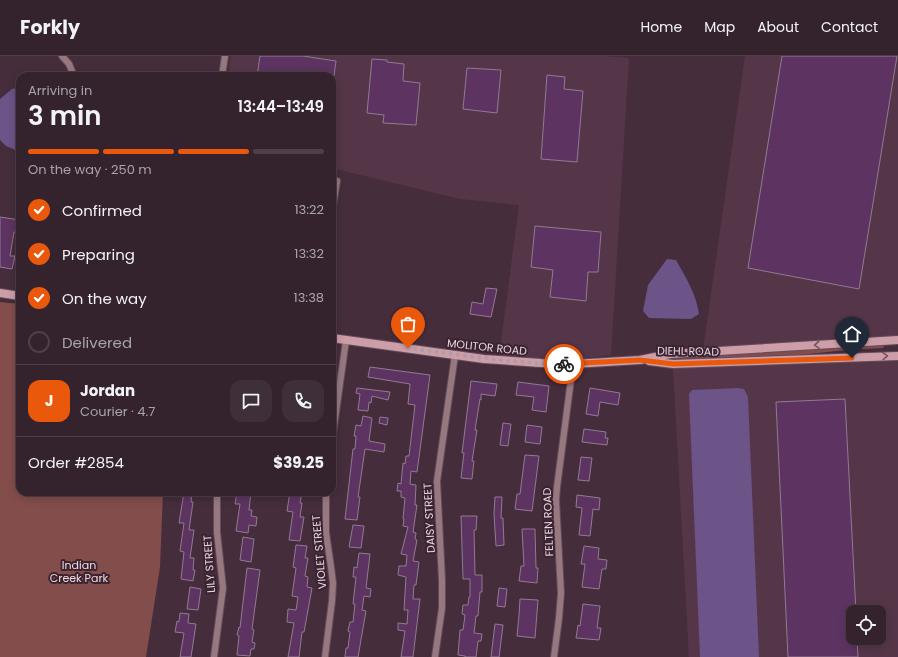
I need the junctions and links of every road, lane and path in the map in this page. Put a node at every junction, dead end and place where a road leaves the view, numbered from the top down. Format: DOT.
graph roads {
  1 [pos="62,56"];
  2 [pos="225,56"];
  3 [pos="72,72"];
  4 [pos="223,72"];
  5 [pos="337,181"];
  6 [pos="336,187"];
  7 [pos="0,293"];
  8 [pos="16,295"];
  9 [pos="336,339"];
  10 [pos="346,340"];
  11 [pos="898,340"];
  12 [pos="455,355"];
  13 [pos="898,356"];
  14 [pos="640,360"];
  15 [pos="573,364"];
  16 [pos="336,412"];
  17 [pos="217,496"];
  18 [pos="326,496"];
  19 [pos="214,657"];
  20 [pos="325,657"];
  21 [pos="435,657"];
  22 [pos="554,657"];
  1 -- 3 [label="street"];
  2 -- 4 [label="street"];
  5 -- 6 [label="street"];
  7 -- 8 [label="street"];
  9 -- 10 [label="street, MOLITOR ROAD"];
  10 -- 12 [label="street, MOLITOR ROAD"];
  10 -- 16 [label="street"];
  11 -- 14 [label="street, DIEHL ROAD, one-way"];
  12 -- 15 [label="street, MOLITOR ROAD"];
  12 -- 21 [label="street, DAISY STREET"];
  14 -- 13 [label="street, DIEHL ROAD, one-way"];
  14 -- 15 [label="street, MOLITOR ROAD"];
  15 -- 22 [label="street, FELTEN ROAD"];
  17 -- 19 [label="street, LILY STREET"];
  18 -- 20 [label="street, VIOLET STREET"];
}
